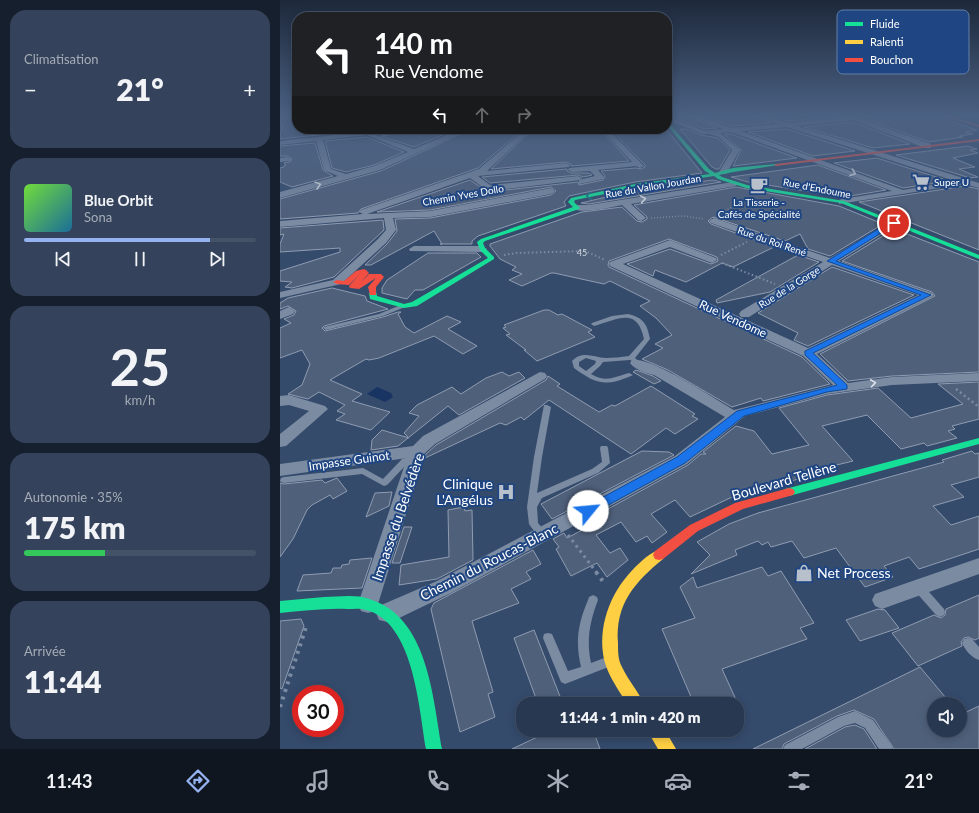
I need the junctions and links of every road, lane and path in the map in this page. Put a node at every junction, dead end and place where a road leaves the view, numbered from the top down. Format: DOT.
graph roads {
  1 [pos="322,150"];
  2 [pos="409,150"];
  3 [pos="420,150"];
  4 [pos="506,150"];
  5 [pos="624,150"];
  6 [pos="692,150"];
  7 [pos="736,150"];
  8 [pos="788,150"];
  9 [pos="870,150"];
  10 [pos="894,150"];
  11 [pos="415,152"];
  12 [pos="876,152"];
  13 [pos="816,160"];
  14 [pos="592,168"];
  15 [pos="718,173"];
  16 [pos="472,175"];
  17 [pos="346,177"];
  18 [pos="979,180"];
  19 [pos="967,182"];
  20 [pos="733,184"];
  21 [pos="979,186"];
  22 [pos="551,191"];
  23 [pos="902,192"];
  24 [pos="280,195"];
  25 [pos="744,199"];
  26 [pos="624,202"];
  27 [pos="842,202"];
  28 [pos="577,208"];
  29 [pos="724,210"];
  30 [pos="388,215"];
  31 [pos="354,218"];
  32 [pos="641,218"];
  33 [pos="714,221"];
  34 [pos="894,223"];
  35 [pos="280,224"];
  36 [pos="758,236"];
  37 [pos="414,249"];
  38 [pos="482,249"];
  39 [pos="492,258"];
  40 [pos="979,258"];
  41 [pos="712,260"];
  42 [pos="830,261"];
  43 [pos="614,264"];
  44 [pos="337,282"];
  45 [pos="785,288"];
  46 [pos="280,295"];
  47 [pos="404,306"];
  48 [pos="745,314"];
  49 [pos="594,324"];
  50 [pos="326,328"];
  51 [pos="808,353"];
  52 [pos="600,360"];
  53 [pos="634,360"];
  54 [pos="586,374"];
  55 [pos="629,375"];
  56 [pos="540,376"];
  57 [pos="979,377"];
  58 [pos="943,378"];
  59 [pos="844,387"];
  60 [pos="280,401"];
  61 [pos="547,407"];
  62 [pos="979,407"];
  63 [pos="735,416"];
  64 [pos="979,441"];
  65 [pos="280,442"];
  66 [pos="604,448"];
  67 [pos="417,454"];
  68 [pos="282,475"];
  69 [pos="532,507"];
  70 [pos="561,525"];
  71 [pos="543,535"];
  72 [pos="979,566"];
  73 [pos="918,587"];
  74 [pos="593,600"];
  75 [pos="882,600"];
  76 [pos="617,601"];
  77 [pos="368,604"];
  78 [pos="280,607"];
  79 [pos="940,612"];
  80 [pos="387,613"];
  81 [pos="308,622"];
  82 [pos="548,638"];
  83 [pos="968,644"];
  84 [pos="979,655"];
  85 [pos="613,660"];
  86 [pos="587,670"];
  87 [pos="632,697"];
  88 [pos="280,706"];
  89 [pos="660,737"];
  90 [pos="434,749"];
  91 [pos="668,749"];
  92 [pos="790,749"];
  93 [pos="887,749"];
  1 -- 17 [label="street"];
  2 -- 11 [label="street"];
  3 -- 11 [label="street"];
  4 -- 16 [label="street"];
  5 -- 14 [label="street"];
  6 -- 15 [label="street, Rue d'Endoume"];
  7 -- 15 [label="street"];
  8 -- 13 [label="street"];
  9 -- 12 [label="street"];
  10 -- 12 [label="street"];
  11 -- 17 [label="street"];
  12 -- 13 [label="street"];
  12 -- 19 [label="street"];
  13 -- 15 [label="street"];
  13 -- 23 [label="street, one-way"];
  14 -- 16 [label="street"];
  14 -- 16 [label="street"];
  15 -- 20 [label="street, Rue d'Endoume"];
  15 -- 28 [label="street, one-way"];
  16 -- 31 [label="street"];
  24 -- 17 [label="street, one-way"];
  18 -- 19 [label="street"];
  19 -- 21 [label="street"];
  19 -- 23 [label="street"];
  26 -- 20 [label="street, Rue du Vallon Jourdan, one-way"];
  20 -- 27 [label="street, Rue d'Endoume"];
  22 -- 30 [label="street, Chemin Yves Dollo"];
  23 -- 27 [label="street"];
  25 -- 29 [label="path"];
  26 -- 28 [label="street, Rue du Vallon Jourdan"];
  26 -- 32 [label="street"];
  27 -- 34 [label="street, Rue d'Endoume"];
  28 -- 38 [label="street"];
  30 -- 31 [label="street, Chemin Yves Dollo"];
  30 -- 44 [label="street"];
  31 -- 35 [label="street, Chemin Yves Dollo"];
  32 -- 33 [label="path"];
  33 -- 36 [label="street, Rue du Roi René"];
  34 -- 40 [label="street, Rue d'Endoume"];
  34 -- 42 [label="street, Rue de la Gorge"];
  36 -- 41 [label="path"];
  36 -- 42 [label="street, Rue du Roi René"];
  37 -- 38 [label="street"];
  38 -- 39 [label="street"];
  39 -- 43 [label="path"];
  39 -- 47 [label="street"];
  41 -- 43 [label="street"];
  41 -- 45 [label="path"];
  42 -- 45 [label="street, Rue de la Gorge"];
  42 -- 51 [label="street, Rue du Roi René"];
  43 -- 51 [label="street, Rue Vendome"];
  44 -- 46 [label="street"];
  44 -- 47 [label="street"];
  45 -- 48 [label="street, Rue de la Gorge"];
  47 -- 50 [label="lane"];
  49 -- 53 [label="lane"];
  51 -- 59 [label="street, Rue Vendome"];
  52 -- 53 [label="lane"];
  52 -- 54 [label="lane"];
  52 -- 54 [label="lane"];
  53 -- 63 [label="street"];
  54 -- 55 [label="lane"];
  56 -- 67 [label="street, Impasse du Belvédère"];
  57 -- 58 [label="street, Chemin du Roucas-Blanc"];
  59 -- 58 [label="street, Chemin du Roucas-Blanc, one-way"];
  58 -- 62 [label="path"];
  59 -- 63 [label="street, Chemin du Roucas-Blanc"];
  60 -- 65 [label="street"];
  61 -- 69 [label="lane"];
  63 -- 70 [label="street, Chemin du Roucas-Blanc"];
  64 -- 76 [label="street, Boulevard Tellène"];
  66 -- 69 [label="lane"];
  67 -- 68 [label="street, Impasse Guinot"];
  67 -- 68 [label="lane"];
  67 -- 77 [label="street, Impasse du Belvédère"];
  69 -- 71 [label="lane"];
  70 -- 71 [label="street, Chemin du Roucas-Blanc"];
  70 -- 76 [label="path"];
  71 -- 80 [label="street, Chemin du Roucas-Blanc"];
  72 -- 73 [label="street"];
  73 -- 75 [label="street"];
  73 -- 79 [label="lane"];
  74 -- 86 [label="lane"];
  76 -- 85 [label="street, Boulevard Tellène"];
  77 -- 78 [label="street"];
  77 -- 80 [label="street"];
  80 -- 90 [label="street"];
  81 -- 88 [label="path"];
  82 -- 86 [label="lane"];
  83 -- 84 [label="lane"];
  85 -- 86 [label="lane"];
  85 -- 87 [label="street, Boulevard Tellène"];
  89 -- 91 [label="street"];
  92 -- 93 [label="lane"];
}
